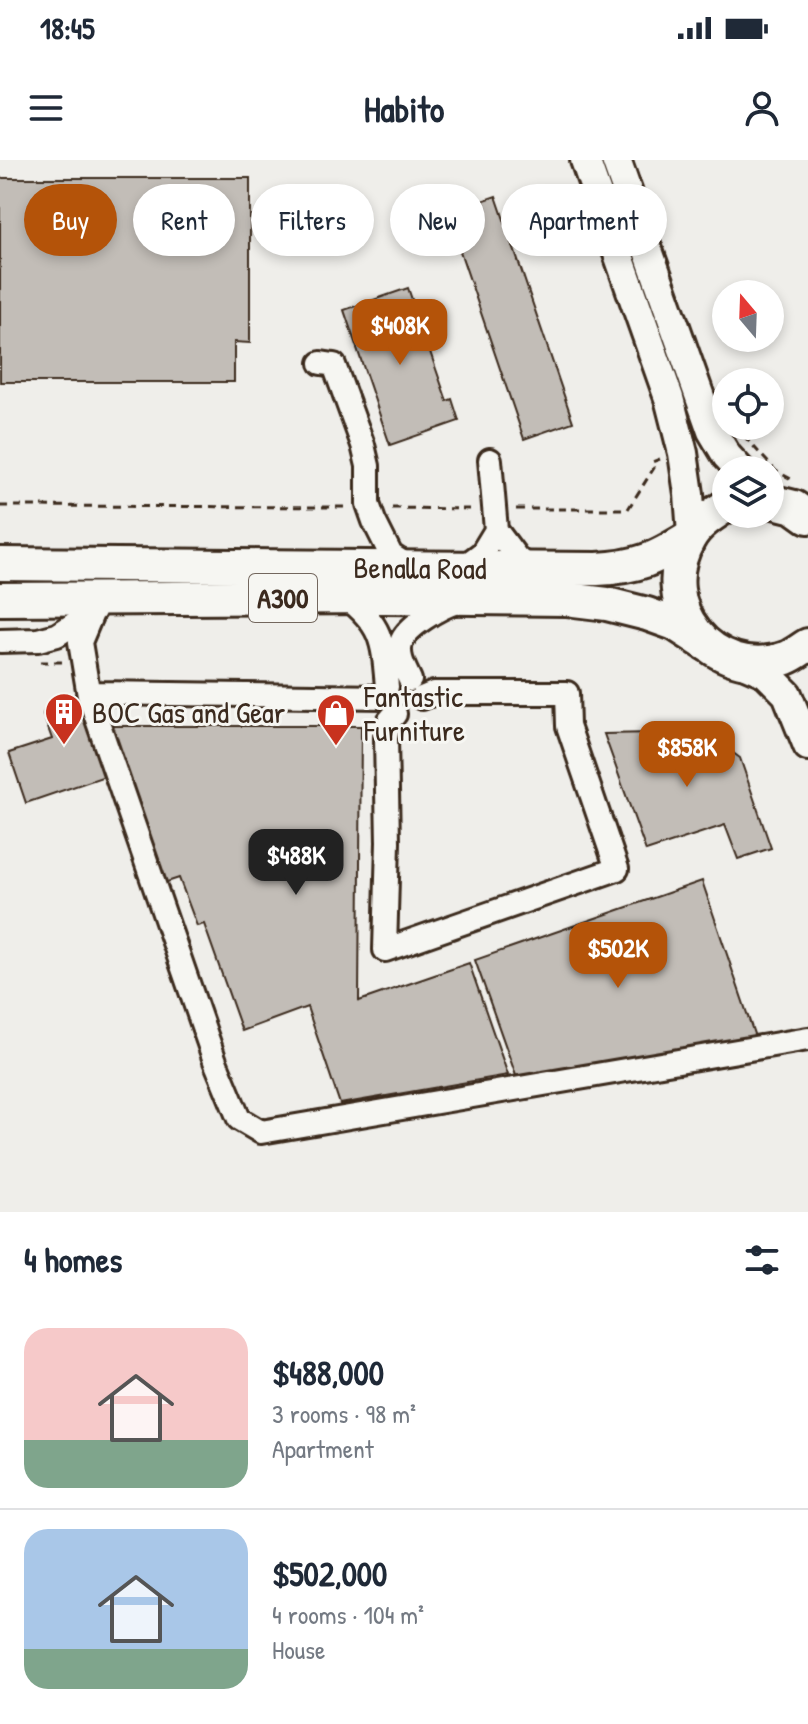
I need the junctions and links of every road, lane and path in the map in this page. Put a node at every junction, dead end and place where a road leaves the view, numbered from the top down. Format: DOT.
graph roads {
  1 [pos="585,160"];
  2 [pos="616,160"];
  3 [pos="321,363"];
  4 [pos="718,442"];
  5 [pos="727,456"];
  6 [pos="490,460"];
  7 [pos="788,500"];
  8 [pos="712,515"];
  9 [pos="496,530"];
  10 [pos="690,536"];
  11 [pos="0,564"];
  12 [pos="410,567"];
  13 [pos="528,568"];
  14 [pos="466,582"];
  15 [pos="346,597"];
  16 [pos="0,599"];
  17 [pos="106,605"];
  18 [pos="0,641"];
  19 [pos="808,645"];
  20 [pos="719,651"];
  21 [pos="416,689"];
  22 [pos="89,696"];
  23 [pos="389,700"];
  24 [pos="808,746"];
  25 [pos="808,1039"];
  1 -- 10 [label="main road"];
  2 -- 4 [label="main road"];
  3 -- 12 [label="lane"];
  4 -- 5 [label="main road"];
  4 -- 7 [label="path"];
  6 -- 9 [label="lane"];
  8 -- 10 [label="highway, A300"];
  9 -- 13 [label="lane"];
  9 -- 14 [label="lane"];
  10 -- 13 [label="highway, Benalla Road / A300"];
  10 -- 20 [label="highway"];
  11 -- 12 [label="highway, Benalla Road / A300"];
  12 -- 14 [label="highway, Benalla Road / A300"];
  13 -- 14 [label="highway, Benalla Road / A300"];
  14 -- 15 [label="highway, Benalla Road / A300"];
  14 -- 20 [label="highway, Benalla Road / A300"];
  14 -- 21 [label="lane"];
  15 -- 17 [label="highway, Benalla Road / A300"];
  15 -- 23 [label="lane"];
  16 -- 17 [label="highway, Benalla Road / A300"];
  17 -- 18 [label="lane"];
  17 -- 22 [label="lane"];
  19 -- 20 [label="highway, A300"];
  20 -- 24 [label="main road"];
  21 -- 23 [label="lane"];
  21 -- 23 [label="lane"];
  21 -- 23 [label="lane"];
  22 -- 23 [label="lane"];
  22 -- 25 [label="lane"];
}
